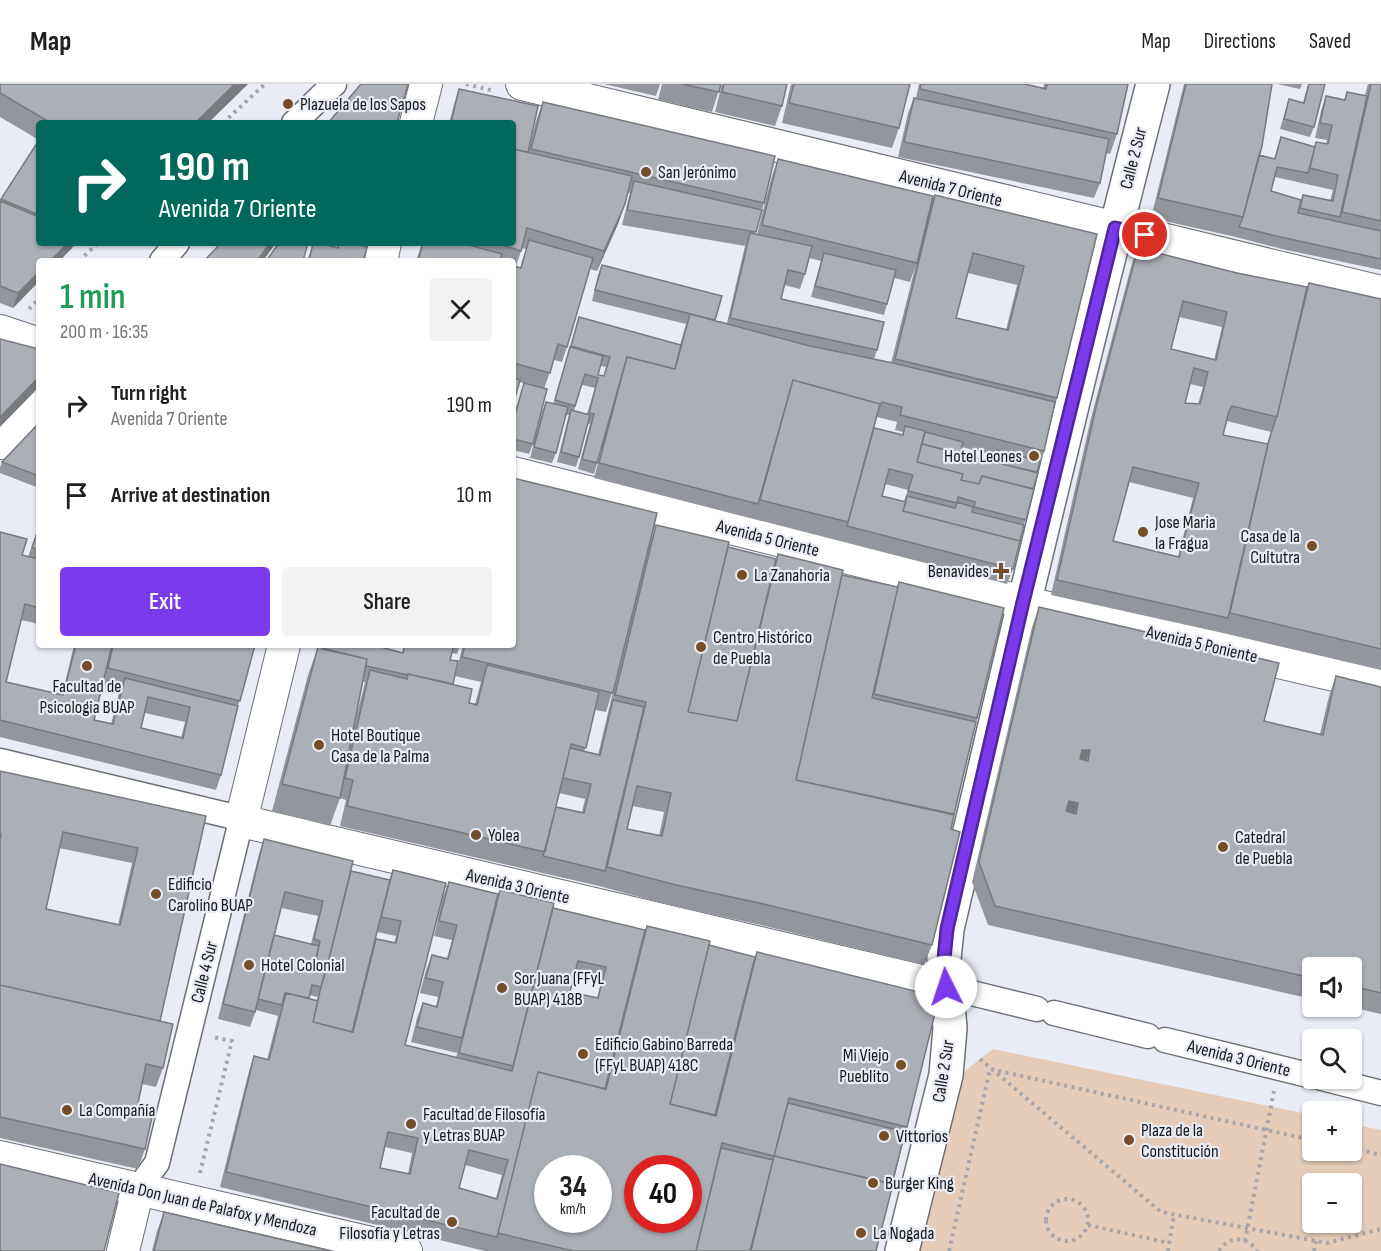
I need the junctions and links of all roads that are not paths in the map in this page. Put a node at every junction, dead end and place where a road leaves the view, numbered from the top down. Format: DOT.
graph roads {
  1 [pos="334,84"];
  2 [pos="426,84"];
  3 [pos="522,84"];
  4 [pos="1153,84"];
  5 [pos="297,120"];
  6 [pos="417,120"];
  7 [pos="1115,228"];
  8 [pos="174,246"];
  9 [pos="164,258"];
  10 [pos="1381,292"];
  11 [pos="0,331"];
  12 [pos="36,343"];
  13 [pos="36,404"];
  14 [pos="0,442"];
  15 [pos="516,474"];
  16 [pos="1023,602"];
  17 [pos="283,648"];
  18 [pos="1381,686"];
  19 [pos="0,761"];
  20 [pos="241,821"];
  21 [pos="946,987"];
  22 [pos="1302,1074"];
  23 [pos="1362,1088"];
  24 [pos="1381,1093"];
  25 [pos="0,1157"];
  26 [pos="138,1190"];
  27 [pos="123,1251"];
  28 [pos="406,1251"];
  29 [pos="902,1251"];
  1 -- 5 [label="street"];
  2 -- 6 [label="street"];
  3 -- 7 [label="street, Avenida 7 Oriente"];
  4 -- 7 [label="street, Calle 2 Sur"];
  7 -- 10 [label="street, Avenida 7 Oriente"];
  7 -- 16 [label="street, Calle 2 Sur"];
  8 -- 9 [label="street"];
  11 -- 12 [label="street"];
  13 -- 14 [label="street"];
  15 -- 16 [label="street, Avenida 5 Oriente"];
  16 -- 18 [label="street, Avenida 5 Poniente"];
  16 -- 21 [label="street, Calle 2 Sur"];
  17 -- 20 [label="street, Calle 4 Sur"];
  19 -- 20 [label="street, Avenida 3 Oriente"];
  20 -- 21 [label="street, Avenida 3 Oriente"];
  20 -- 26 [label="street, Calle 4 Sur"];
  21 -- 22 [label="street, Avenida 3 Oriente"];
  21 -- 29 [label="street, Calle 2 Sur"];
  23 -- 24 [label="street"];
  25 -- 26 [label="street, Avenida Don Juan de Palafox y Mendoza"];
  26 -- 27 [label="street"];
  26 -- 28 [label="street, Avenida Don Juan de Palafox y Mendoza"];
}
